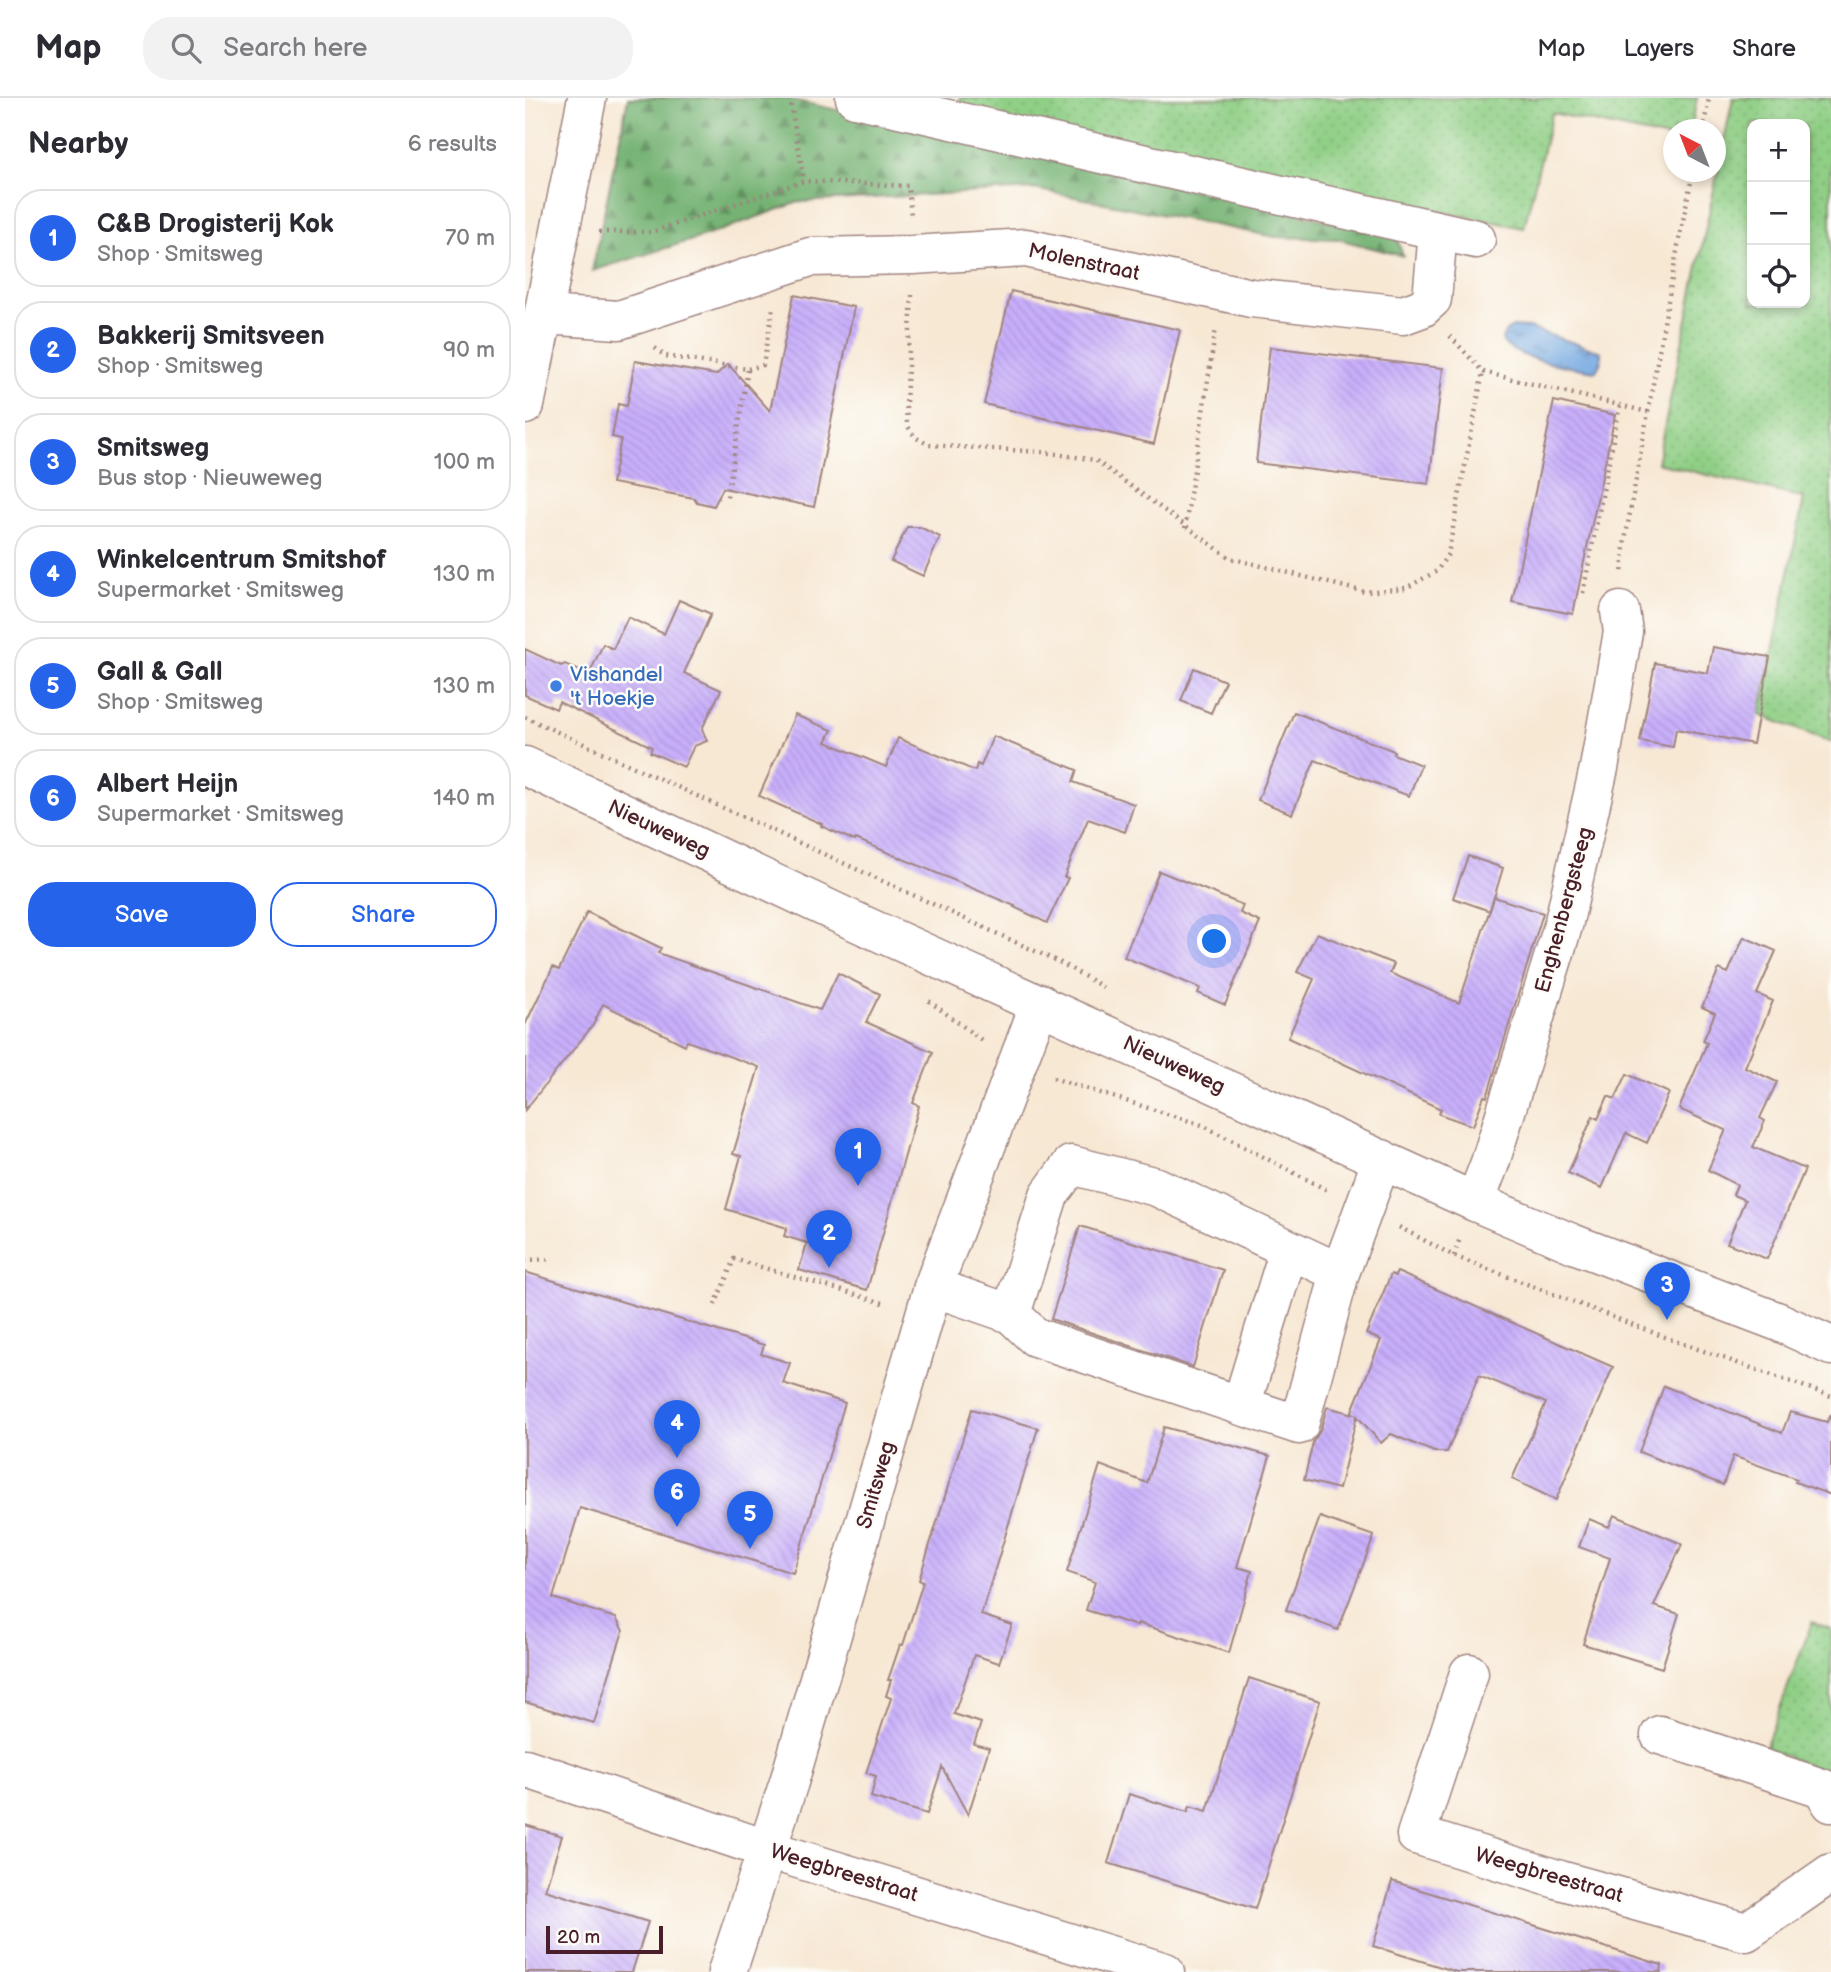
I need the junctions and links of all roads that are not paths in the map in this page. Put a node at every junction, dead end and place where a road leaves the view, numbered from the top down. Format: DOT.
graph roads {
  1 [pos="587,98"];
  2 [pos="855,98"];
  3 [pos="1439,232"];
  4 [pos="1476,240"];
  5 [pos="544,315"];
  6 [pos="525,405"];
  7 [pos="1621,622"];
  8 [pos="525,766"];
  9 [pos="1040,1003"];
  10 [pos="1383,1159"];
  11 [pos="1475,1202"];
  12 [pos="1289,1249"];
  13 [pos="1340,1273"];
  14 [pos="929,1301"];
  15 [pos="1011,1314"];
  16 [pos="1831,1346"];
  17 [pos="1241,1406"];
  18 [pos="1469,1674"];
  19 [pos="1660,1735"];
  20 [pos="525,1768"];
  21 [pos="1831,1803"];
  22 [pos="766,1849"];
  23 [pos="1831,1873"];
  24 [pos="727,1972"];
  25 [pos="1165,1972"];
  1 -- 5 [label="street"];
  2 -- 3 [label="street"];
  3 -- 4 [label="street"];
  3 -- 5 [label="street, Molenstraat"];
  5 -- 6 [label="street"];
  7 -- 11 [label="street, Enghenbergsteeg"];
  8 -- 9 [label="street, Nieuweweg"];
  9 -- 10 [label="street, Nieuweweg"];
  9 -- 14 [label="street, Smitsweg"];
  10 -- 11 [label="street, Nieuweweg"];
  10 -- 13 [label="street"];
  11 -- 16 [label="street, Nieuweweg"];
  12 -- 13 [label="street"];
  12 -- 15 [label="street"];
  12 -- 17 [label="street"];
  13 -- 17 [label="street"];
  14 -- 15 [label="street"];
  14 -- 22 [label="street, Smitsweg"];
  15 -- 17 [label="street"];
  18 -- 23 [label="street, Weegbreestraat"];
  19 -- 21 [label="street"];
  20 -- 22 [label="street, Weegbreestraat"];
  22 -- 24 [label="street, Smitsweg"];
  22 -- 25 [label="street, Weegbreestraat"];
}
